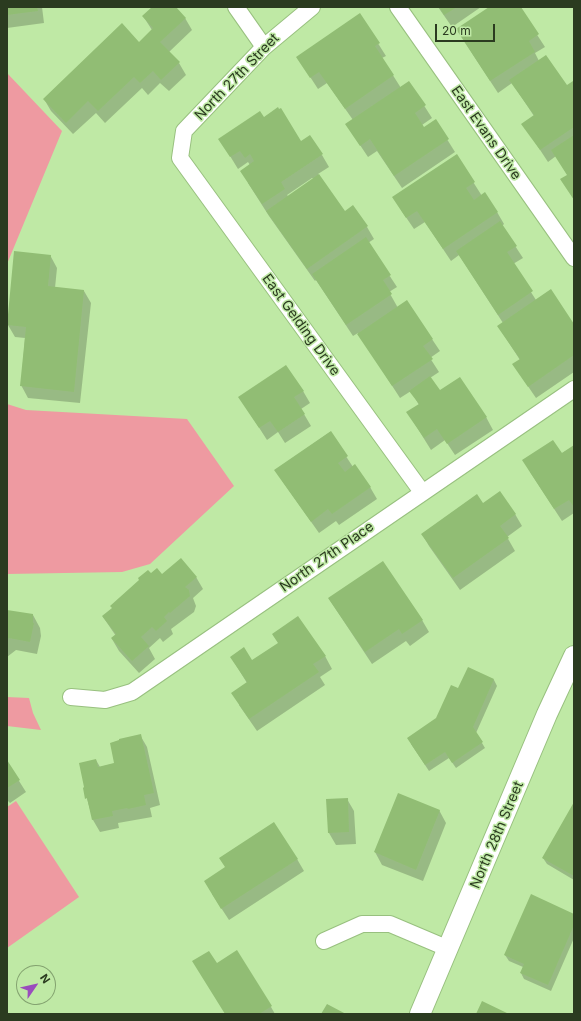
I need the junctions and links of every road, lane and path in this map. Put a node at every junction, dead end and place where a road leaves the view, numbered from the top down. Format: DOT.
graph roads {
  1 [pos="236,7"];
  2 [pos="312,7"];
  3 [pos="398,7"];
  4 [pos="264,47"];
  5 [pos="180,158"];
  6 [pos="574,258"];
  7 [pos="574,389"];
  8 [pos="422,492"];
  9 [pos="574,656"];
  10 [pos="71,697"];
  11 [pos="324,941"];
  12 [pos="448,948"];
  13 [pos="420,1014"];
  1 -- 4 [label="street"];
  2 -- 4 [label="street, North 27th Street"];
  3 -- 6 [label="street, East Evans Drive"];
  4 -- 5 [label="street, North 27th Street"];
  5 -- 8 [label="street, East Gelding Drive"];
  7 -- 8 [label="street, North 27th Place"];
  8 -- 10 [label="street, North 27th Place"];
  9 -- 12 [label="street, North 28th Street"];
  11 -- 12 [label="street"];
  12 -- 13 [label="street, North 28th Street"];
}
